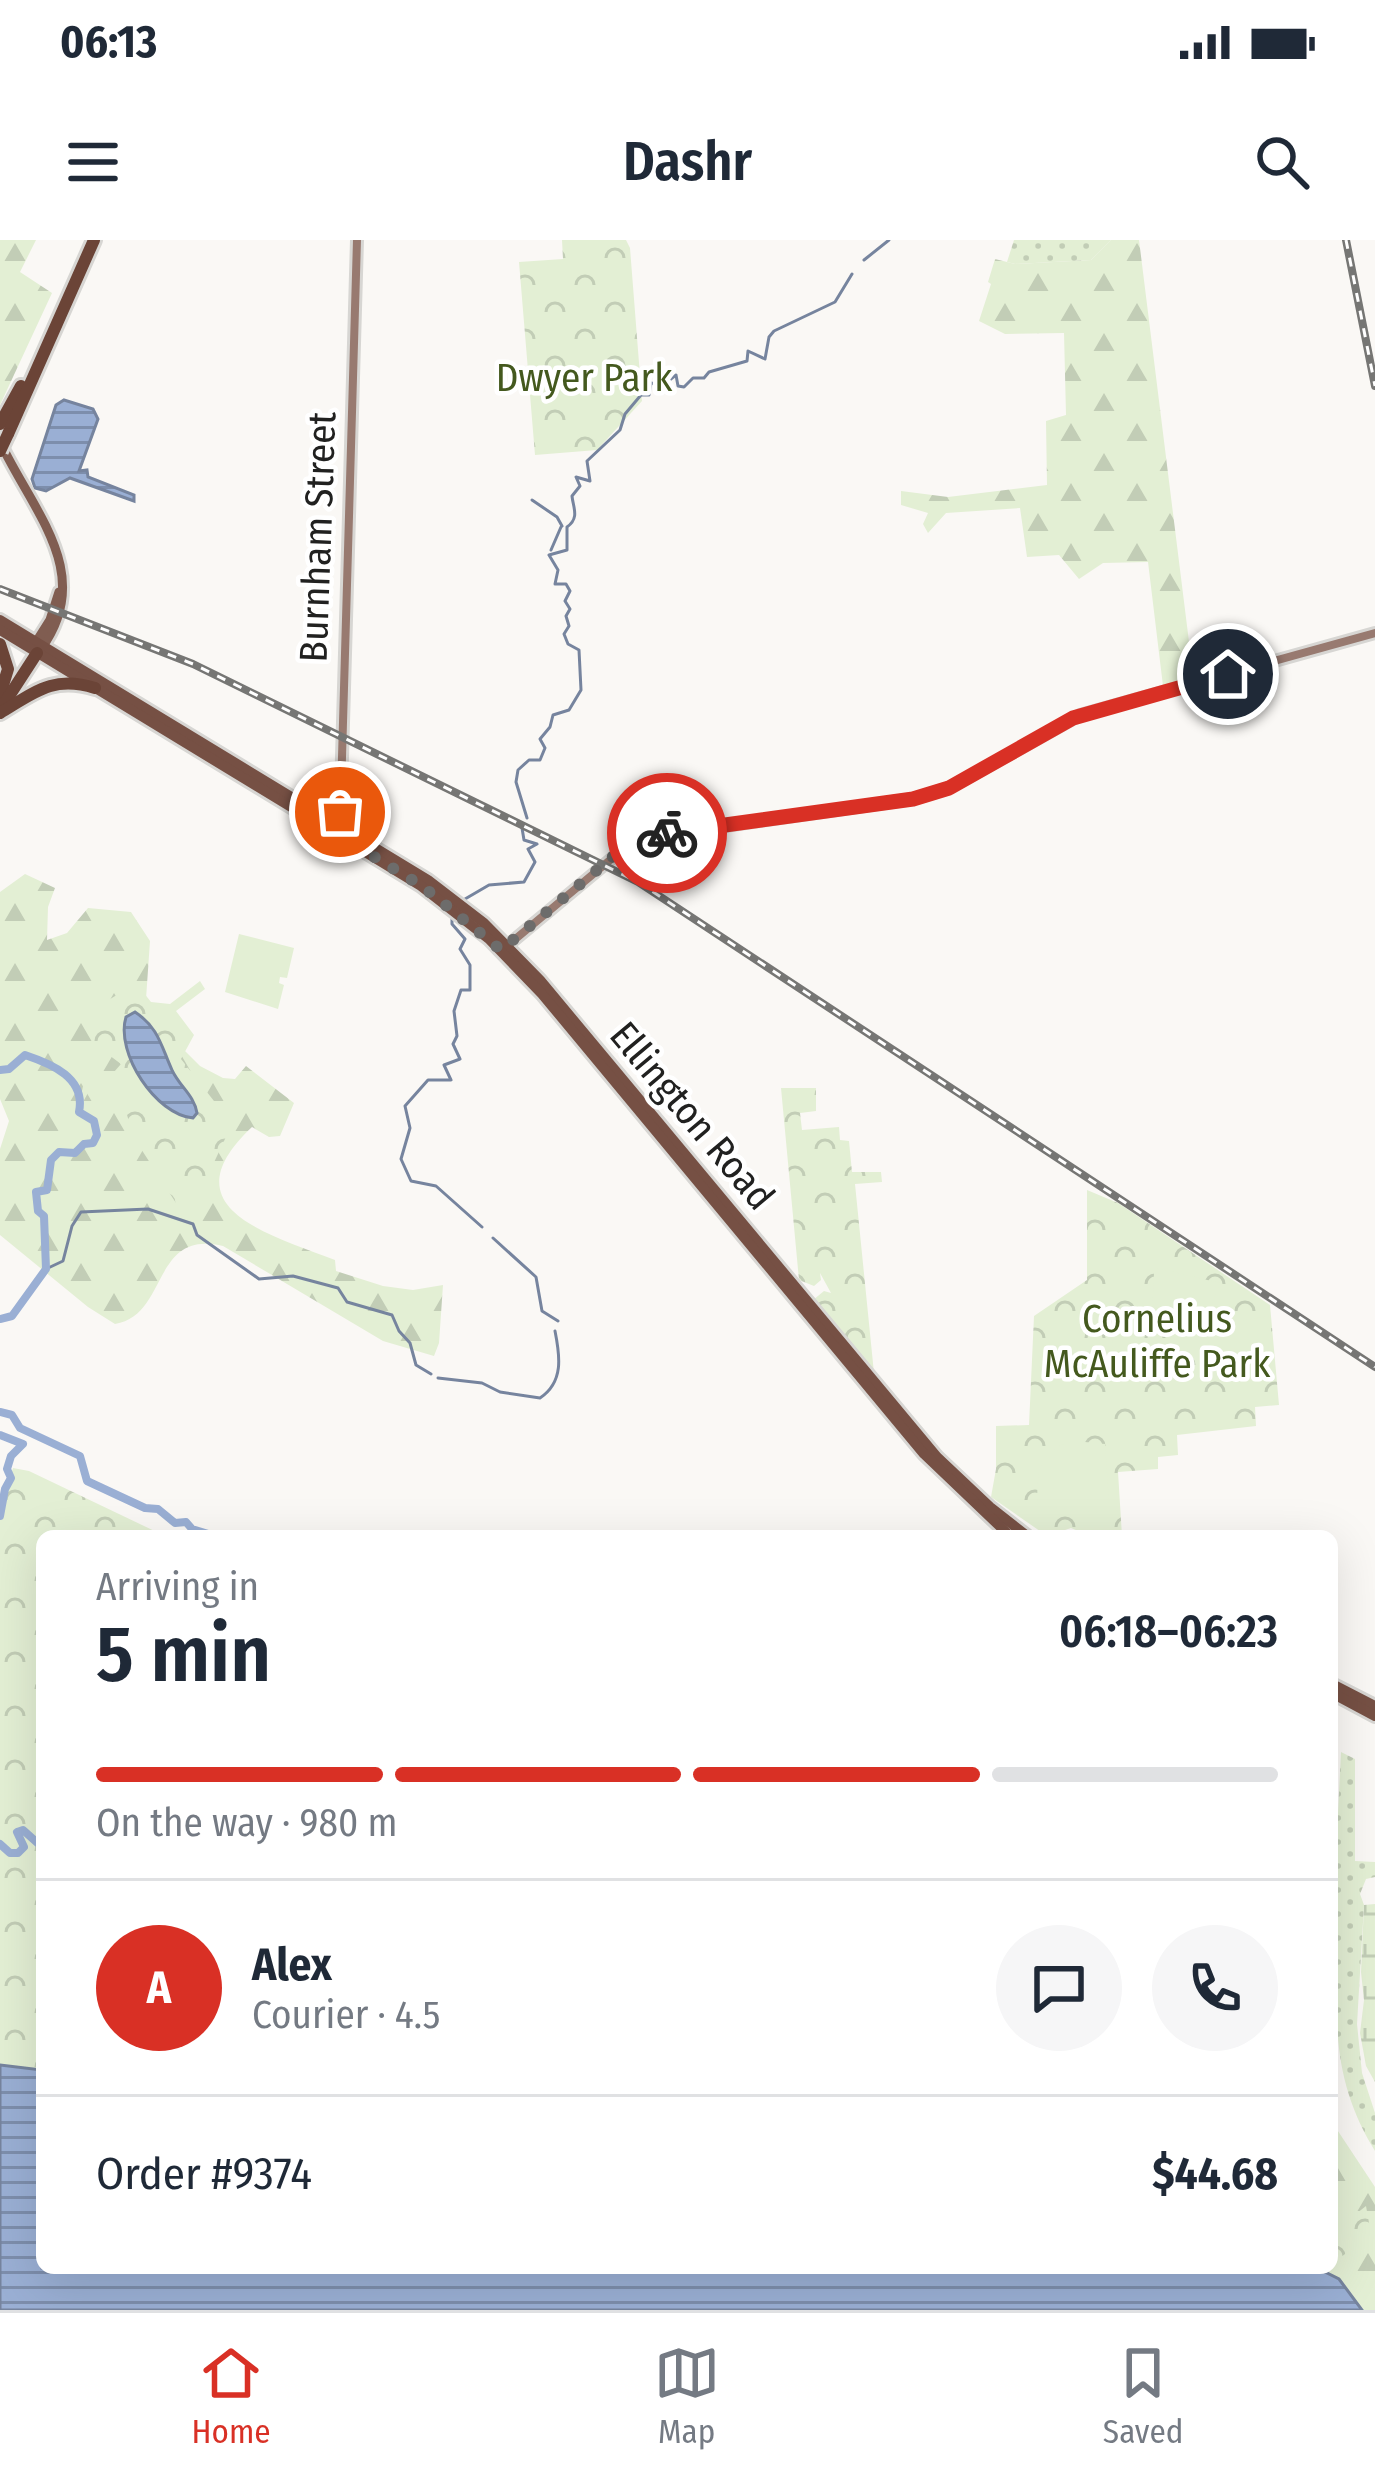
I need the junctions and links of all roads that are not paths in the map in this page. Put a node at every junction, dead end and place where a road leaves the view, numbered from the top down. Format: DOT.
graph roads {
  1 [pos="90,240"];
  2 [pos="357,240"];
  3 [pos="2,430"];
  4 [pos="0,451"];
  5 [pos="0,620"];
  6 [pos="0,630"];
  7 [pos="1375,633"];
  8 [pos="0,644"];
  9 [pos="37,648"];
  10 [pos="95,688"];
  11 [pos="0,697"];
  12 [pos="137,709"];
  13 [pos="0,711"];
  14 [pos="340,831"];
  15 [pos="505,948"];
  16 [pos="960,1486"];
  17 [pos="1004,1530"];
  18 [pos="1019,1530"];
  19 [pos="1338,1687"];
  20 [pos="1338,1697"];
  21 [pos="1375,1706"];
  22 [pos="1375,1716"];
  1 -- 3 [label="highway"];
  1 -- 3 [label="highway"];
  2 -- 14 [label="main road, Burnham Street"];
  3 -- 4 [label="highway, bridge"];
  3 -- 9 [label="main road"];
  5 -- 9 [label="highway"];
  6 -- 9 [label="highway"];
  7 -- 15 [label="main road"];
  8 -- 11 [label="highway"];
  9 -- 10 [label="highway"];
  9 -- 11 [label="highway"];
  9 -- 12 [label="highway"];
  9 -- 13 [label="highway"];
  10 -- 12 [label="highway"];
  10 -- 13 [label="highway"];
  12 -- 14 [label="highway, Ellington Road"];
  14 -- 15 [label="highway, Ellington Road"];
  15 -- 16 [label="highway, Ellington Road"];
  16 -- 17 [label="highway"];
  16 -- 18 [label="highway"];
  19 -- 21 [label="highway"];
  20 -- 22 [label="highway"];
}
